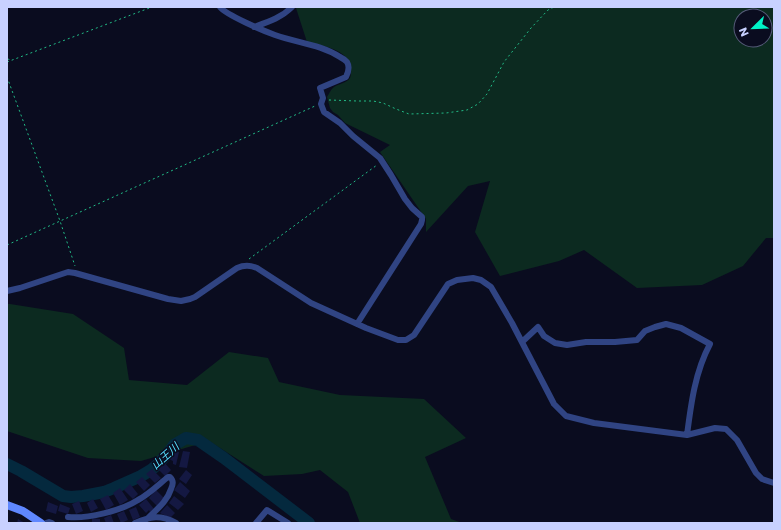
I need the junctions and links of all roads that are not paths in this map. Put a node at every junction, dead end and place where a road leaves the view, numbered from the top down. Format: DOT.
graph roads {
  1 [pos="220,7"];
  2 [pos="292,7"];
  3 [pos="254,26"];
  4 [pos="7,291"];
  5 [pos="357,324"];
  6 [pos="522,342"];
  7 [pos="687,435"];
  8 [pos="774,483"];
  9 [pos="7,505"];
  10 [pos="68,517"];
  11 [pos="147,518"];
  12 [pos="41,523"];
  13 [pos="46,523"];
  14 [pos="52,523"];
  15 [pos="135,523"];
  16 [pos="176,523"];
  17 [pos="256,523"];
  18 [pos="288,523"];
  1 -- 3 [label="street"];
  2 -- 3 [label="street"];
  3 -- 5 [label="street"];
  4 -- 5 [label="street"];
  5 -- 6 [label="street"];
  6 -- 7 [label="street"];
  6 -- 7 [label="street"];
  7 -- 8 [label="street"];
  9 -- 12 [label="main road"];
  10 -- 11 [label="street"];
  11 -- 15 [label="street"];
  11 -- 16 [label="street"];
  13 -- 14 [label="street"];
  17 -- 18 [label="street"];
}
